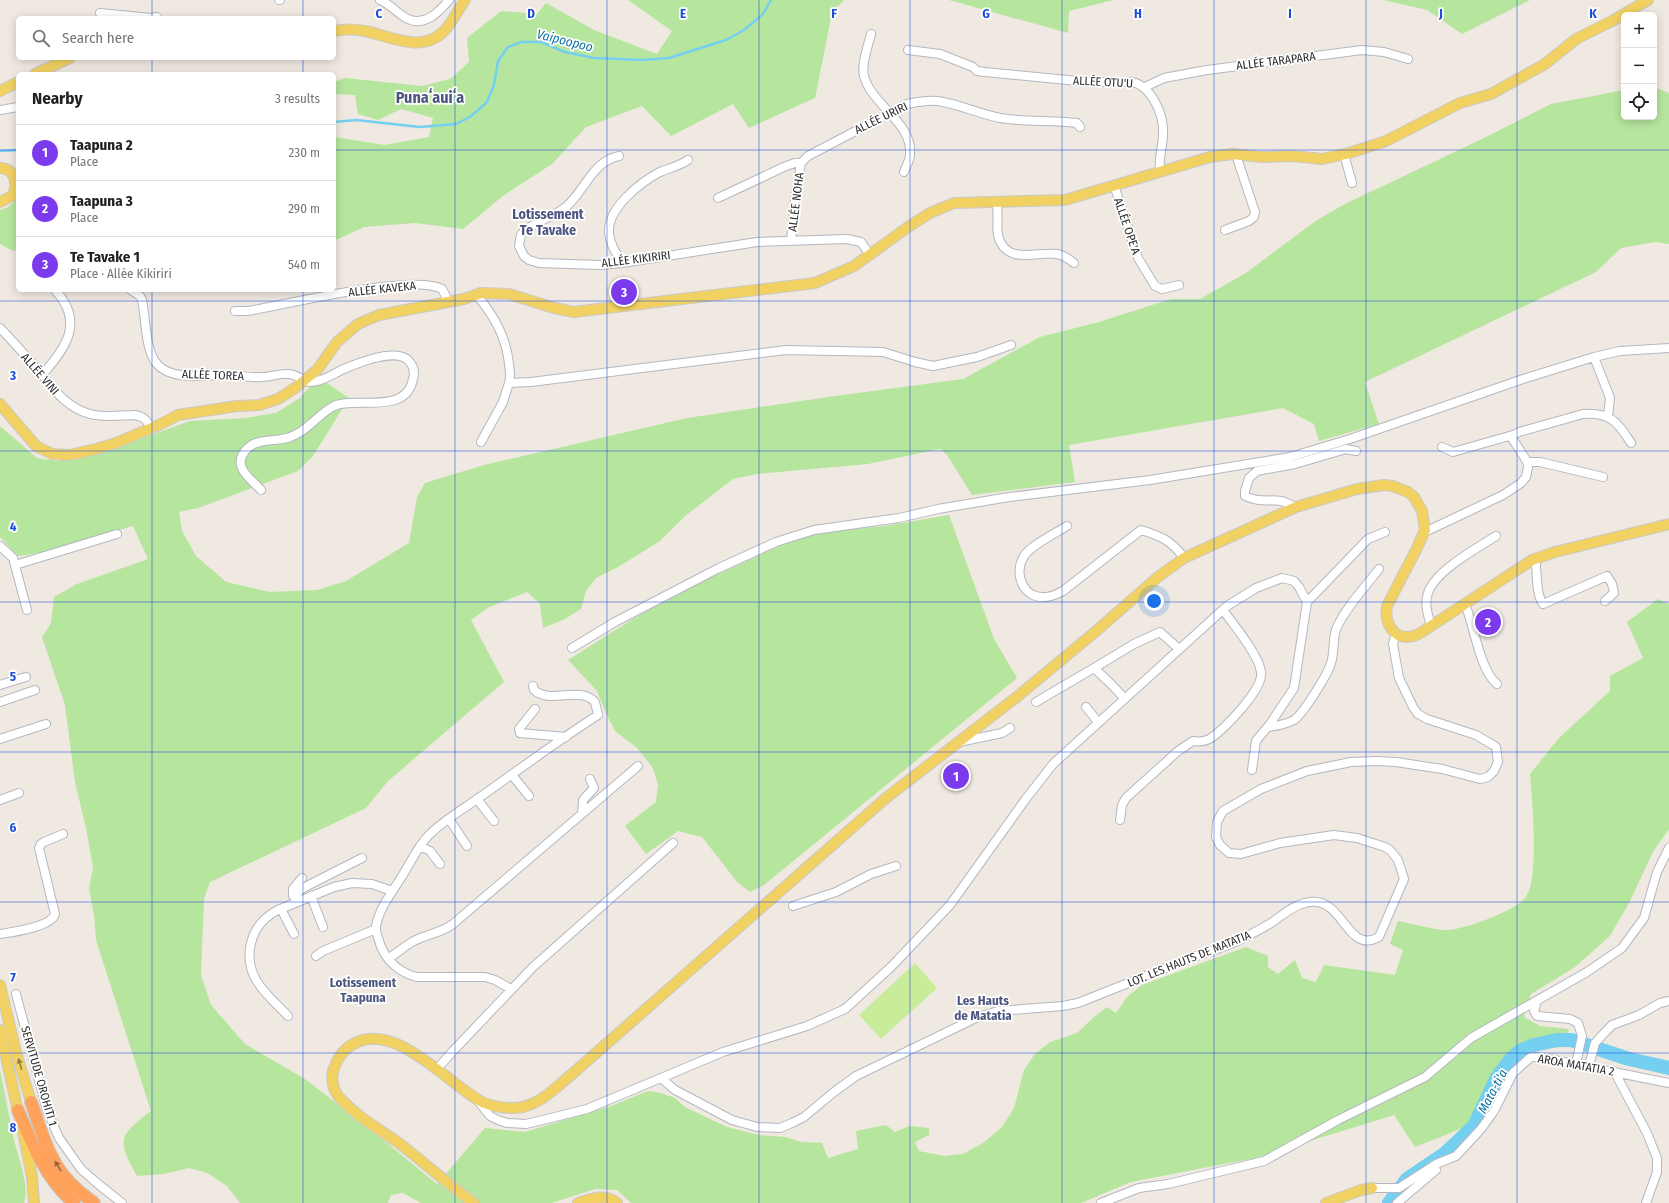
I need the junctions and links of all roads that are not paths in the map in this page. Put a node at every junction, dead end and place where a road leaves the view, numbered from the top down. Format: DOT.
graph roads {
  1 [pos="380,0"];
  2 [pos="449,0"];
  3 [pos="465,0"];
  4 [pos="1648,0"];
  5 [pos="100,13"];
  6 [pos="130,16"];
  7 [pos="336,31"];
  8 [pos="871,34"];
  9 [pos="908,50"];
  10 [pos="1408,59"];
  11 [pos="66,60"];
  12 [pos="39,72"];
  13 [pos="16,83"];
  14 [pos="1145,88"];
  15 [pos="0,91"];
  16 [pos="16,107"];
  17 [pos="0,110"];
  18 [pos="889,114"];
  19 [pos="1080,127"];
  20 [pos="1238,154"];
  21 [pos="1344,154"];
  22 [pos="620,156"];
  23 [pos="688,160"];
  24 [pos="801,163"];
  25 [pos="0,168"];
  26 [pos="1160,171"];
  27 [pos="904,172"];
  28 [pos="1352,184"];
  29 [pos="1114,186"];
  30 [pos="718,198"];
  31 [pos="0,202"];
  32 [pos="996,202"];
  33 [pos="1225,230"];
  34 [pos="791,241"];
  35 [pos="870,255"];
  36 [pos="1074,263"];
  37 [pos="622,264"];
  38 [pos="1179,285"];
  39 [pos="57,292"];
  40 [pos="134,292"];
  41 [pos="476,294"];
  42 [pos="449,302"];
  43 [pos="235,311"];
  44 [pos="0,328"];
  45 [pos="1011,345"];
  46 [pos="1669,348"];
  47 [pos="1594,357"];
  48 [pos="42,375"];
  49 [pos="303,381"];
  50 [pos="509,383"];
  51 [pos="0,404"];
  52 [pos="1608,416"];
  53 [pos="151,428"];
  54 [pos="1513,435"];
  55 [pos="1350,439"];
  56 [pos="481,442"];
  57 [pos="1631,443"];
  58 [pos="1442,447"];
  59 [pos="1527,462"];
  60 [pos="1603,477"];
  61 [pos="261,490"];
  62 [pos="1296,507"];
  63 [pos="1669,524"];
  64 [pos="1067,526"];
  65 [pos="1425,530"];
  66 [pos="1385,532"];
  67 [pos="117,534"];
  68 [pos="1496,536"];
  69 [pos="0,546"];
  70 [pos="1184,558"];
  71 [pos="1535,559"];
  72 [pos="15,565"];
  73 [pos="1379,569"];
  74 [pos="1605,601"];
  75 [pos="1307,602"];
  76 [pos="1465,604"];
  77 [pos="27,610"];
  78 [pos="1222,610"];
  79 [pos="1431,626"];
  80 [pos="1396,634"];
  81 [pos="572,648"];
  82 [pos="1179,649"];
  83 [pos="1094,668"];
  84 [pos="26,677"];
  85 [pos="1497,684"];
  86 [pos="0,685"];
  87 [pos="533,686"];
  88 [pos="35,690"];
  89 [pos="1124,698"];
  90 [pos="0,702"];
  91 [pos="1036,702"];
  92 [pos="1086,707"];
  93 [pos="535,709"];
  94 [pos="1098,722"];
  95 [pos="46,724"];
  96 [pos="1268,727"];
  97 [pos="1010,728"];
  98 [pos="566,737"];
  99 [pos="0,739"];
  100 [pos="958,742"];
  101 [pos="638,766"];
  102 [pos="1252,770"];
  103 [pos="512,775"];
  104 [pos="590,779"];
  105 [pos="19,793"];
  106 [pos="528,796"];
  107 [pos="476,799"];
  108 [pos="0,800"];
  109 [pos="582,813"];
  110 [pos="449,819"];
  111 [pos="1120,820"];
  112 [pos="494,821"];
  113 [pos="63,834"];
  114 [pos="673,843"];
  115 [pos="420,846"];
  116 [pos="467,846"];
  117 [pos="1669,848"];
  118 [pos="362,858"];
  119 [pos="440,864"];
  120 [pos="896,866"];
  121 [pos="302,878"];
  122 [pos="392,891"];
  123 [pos="311,896"];
  124 [pos="299,899"];
  125 [pos="793,906"];
  126 [pos="281,908"];
  127 [pos="323,927"];
  128 [pos="376,929"];
  129 [pos="0,934"];
  130 [pos="294,934"];
  131 [pos="316,956"];
  132 [pos="388,958"];
  133 [pos="0,985"];
  134 [pos="511,989"];
  135 [pos="16,994"];
  136 [pos="1537,1001"];
  137 [pos="1669,1001"];
  138 [pos="288,1016"];
  139 [pos="0,1030"];
  140 [pos="1576,1064"];
  141 [pos="1589,1066"];
  142 [pos="437,1069"];
  143 [pos="1614,1071"];
  144 [pos="661,1078"];
  145 [pos="1669,1083"];
  146 [pos="478,1100"];
  147 [pos="31,1102"];
  148 [pos="18,1110"];
  149 [pos="1446,1161"];
  150 [pos="1372,1188"];
  151 [pos="34,1203"];
  152 [pos="74,1203"];
  153 [pos="95,1203"];
  154 [pos="122,1203"];
  155 [pos="474,1203"];
  156 [pos="578,1203"];
  157 [pos="617,1203"];
  158 [pos="1101,1203"];
  159 [pos="1326,1203"];
  160 [pos="1397,1203"];
  161 [pos="1646,1203"];
  1 -- 2 [label="street"];
  3 -- 7 [label="main road"];
  4 -- 21 [label="main road"];
  5 -- 6 [label="street"];
  8 -- 18 [label="street"];
  9 -- 14 [label="street, ALLÉE OTU'U"];
  10 -- 14 [label="street, ALLÉE TARAPARA"];
  11 -- 12 [label="main road"];
  13 -- 15 [label="main road"];
  14 -- 26 [label="street, ALLÉE OTU'U"];
  16 -- 17 [label="street"];
  18 -- 19 [label="street, ALLÉE URIRI"];
  18 -- 24 [label="street, ALLÉE URIRI"];
  18 -- 27 [label="street"];
  20 -- 21 [label="main road"];
  20 -- 26 [label="main road"];
  20 -- 33 [label="street"];
  21 -- 28 [label="street"];
  22 -- 37 [label="street, ALLÉE KIKIRIRI"];
  23 -- 37 [label="street"];
  24 -- 30 [label="street, ALLÉE URIRI"];
  24 -- 34 [label="street, ALLÉE NOHA"];
  25 -- 31 [label="main road"];
  26 -- 29 [label="main road"];
  29 -- 32 [label="main road"];
  29 -- 38 [label="street, ALLÉE OPE'A"];
  32 -- 35 [label="main road"];
  32 -- 36 [label="street"];
  34 -- 35 [label="street, ALLÉE KIKIRIRI"];
  34 -- 37 [label="street, ALLÉE KIKIRIRI"];
  35 -- 41 [label="main road"];
  39 -- 48 [label="street"];
  40 -- 49 [label="street, ALLÉE TOREA"];
  41 -- 42 [label="main road"];
  41 -- 50 [label="street"];
  42 -- 43 [label="street, ALLÉE KAVEKA"];
  42 -- 49 [label="main road"];
  44 -- 48 [label="street, ALLÉE VINI"];
  45 -- 50 [label="street"];
  46 -- 47 [label="street"];
  47 -- 52 [label="street"];
  47 -- 55 [label="street"];
  48 -- 53 [label="street, ALLÉE VINI"];
  49 -- 53 [label="main road"];
  49 -- 61 [label="street"];
  50 -- 56 [label="street"];
  51 -- 53 [label="main road"];
  52 -- 54 [label="street"];
  52 -- 57 [label="street"];
  54 -- 58 [label="street"];
  54 -- 59 [label="street"];
  55 -- 62 [label="street"];
  55 -- 81 [label="street"];
  59 -- 60 [label="street"];
  59 -- 65 [label="street"];
  62 -- 65 [label="main road"];
  62 -- 70 [label="main road"];
  63 -- 71 [label="main road"];
  64 -- 70 [label="street"];
  65 -- 80 [label="main road"];
  66 -- 75 [label="street"];
  67 -- 72 [label="street"];
  68 -- 79 [label="street"];
  69 -- 72 [label="street"];
  70 -- 100 [label="main road"];
  71 -- 74 [label="street"];
  71 -- 76 [label="main road"];
  72 -- 77 [label="street"];
  73 -- 96 [label="street"];
  75 -- 78 [label="street"];
  75 -- 96 [label="street"];
  76 -- 79 [label="main road"];
  76 -- 85 [label="street"];
  78 -- 82 [label="street"];
  78 -- 111 [label="street"];
  79 -- 80 [label="main road"];
  80 -- 144 [label="street, LOT. LES HAUTS DE MATATIA"];
  82 -- 83 [label="street"];
  82 -- 89 [label="street"];
  83 -- 89 [label="street"];
  83 -- 91 [label="street"];
  84 -- 86 [label="street"];
  87 -- 98 [label="street"];
  88 -- 90 [label="street"];
  89 -- 94 [label="street"];
  92 -- 94 [label="street"];
  93 -- 98 [label="street"];
  94 -- 144 [label="street"];
  95 -- 99 [label="street"];
  96 -- 102 [label="street"];
  97 -- 100 [label="street"];
  98 -- 103 [label="street"];
  100 -- 146 [label="main road"];
  101 -- 109 [label="street"];
  103 -- 106 [label="street"];
  103 -- 107 [label="street"];
  104 -- 109 [label="street"];
  105 -- 108 [label="street"];
  107 -- 110 [label="street"];
  107 -- 112 [label="street"];
  109 -- 132 [label="street"];
  110 -- 115 [label="street"];
  110 -- 116 [label="street"];
  113 -- 129 [label="street"];
  114 -- 134 [label="street"];
  115 -- 119 [label="street"];
  115 -- 122 [label="street"];
  117 -- 136 [label="street"];
  118 -- 124 [label="street"];
  120 -- 125 [label="street"];
  121 -- 124 [label="street"];
  122 -- 123 [label="street"];
  122 -- 128 [label="street"];
  123 -- 124 [label="street"];
  123 -- 127 [label="street"];
  124 -- 126 [label="street"];
  126 -- 130 [label="street"];
  126 -- 138 [label="street"];
  128 -- 131 [label="street"];
  128 -- 132 [label="street"];
  132 -- 134 [label="street"];
  147 -- 133 [label="main road, one-way"];
  134 -- 142 [label="street"];
  135 -- 154 [label="street, SERVITUDE OROHITI 1"];
  136 -- 140 [label="street"];
  136 -- 158 [label="street"];
  137 -- 141 [label="street"];
  139 -- 148 [label="main road"];
  140 -- 141 [label="street, AROA MATATIA 2"];
  140 -- 149 [label="street, AROA MATATIA 2"];
  141 -- 143 [label="street, AROA MATATIA 2"];
  142 -- 146 [label="main road"];
  142 -- 155 [label="main road"];
  143 -- 145 [label="street, AROA MATATIA 2"];
  143 -- 161 [label="street"];
  144 -- 146 [label="street"];
  153 -- 147 [label="highway, one-way"];
  148 -- 151 [label="main road"];
  148 -- 152 [label="highway"];
  149 -- 150 [label="street, AROA MATATIA 2"];
  149 -- 160 [label="street"];
  150 -- 159 [label="main road"];
  156 -- 157 [label="main road"];
}
